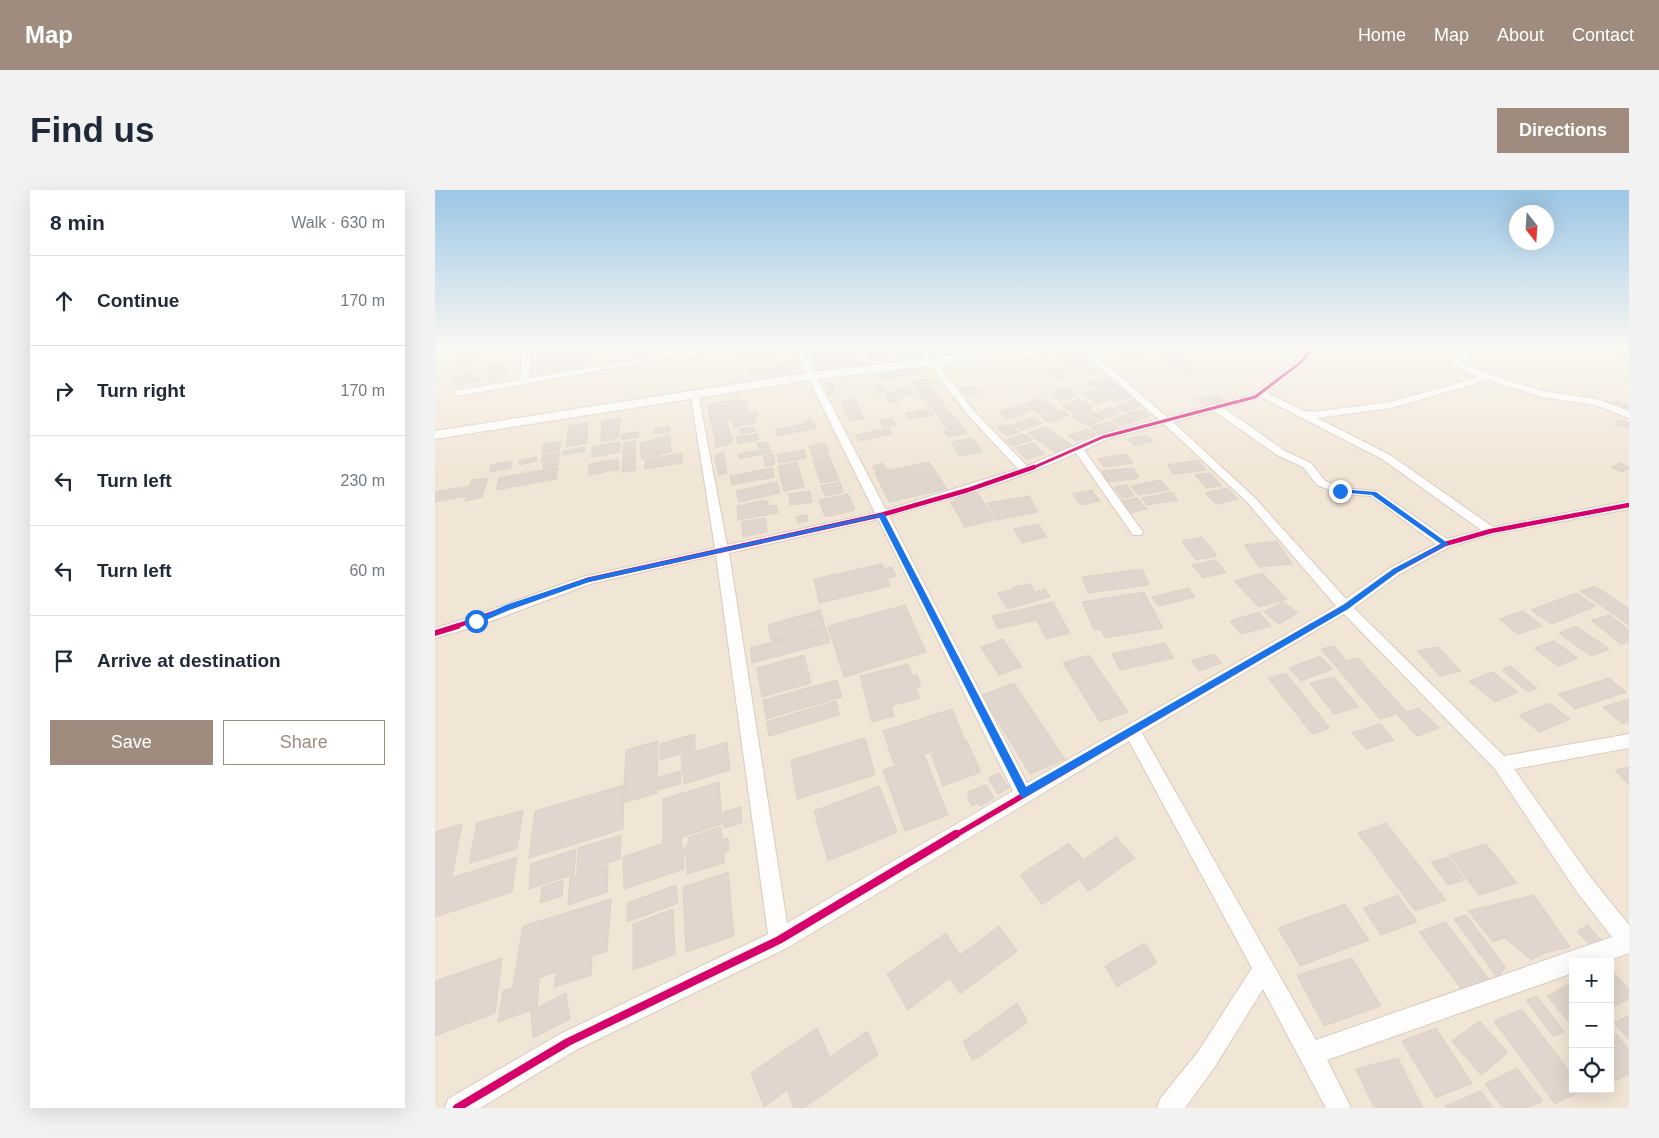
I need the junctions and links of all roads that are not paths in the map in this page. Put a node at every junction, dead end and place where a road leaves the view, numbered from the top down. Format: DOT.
graph roads {
  1 [pos="477,390"];
  2 [pos="715,390"];
  3 [pos="818,390"];
  4 [pos="953,390"];
  5 [pos="1130,390"];
  6 [pos="1264,390"];
  7 [pos="1444,390"];
  8 [pos="1529,390"];
  9 [pos="458,393"];
  10 [pos="693,393"];
  11 [pos="1260,393"];
  12 [pos="1217,408"];
  13 [pos="1303,414"];
  14 [pos="1629,415"];
  15 [pos="1166,421"];
  16 [pos="435,435"];
  17 [pos="1078,449"];
  18 [pos="1025,470"];
  19 [pos="1629,505"];
  20 [pos="881,515"];
  21 [pos="1491,531"];
  22 [pos="1137,532"];
  23 [pos="1445,544"];
  24 [pos="722,551"];
  25 [pos="1345,607"];
  26 [pos="435,633"];
  27 [pos="1132,730"];
  28 [pos="1629,741"];
  29 [pos="1501,764"];
  30 [pos="1024,794"];
  31 [pos="779,940"];
  32 [pos="1629,942"];
  33 [pos="1584,958"];
  34 [pos="1569,963"];
  35 [pos="1264,968"];
  36 [pos="1311,1054"];
  37 [pos="457,1108"];
  38 [pos="1169,1108"];
  39 [pos="1339,1108"];
  1 -- 9 [label="street"];
  2 -- 10 [label="street"];
  3 -- 20 [label="street"];
  4 -- 18 [label="street"];
  5 -- 15 [label="street"];
  6 -- 11 [label="street"];
  7 -- 13 [label="street"];
  8 -- 14 [label="street"];
  10 -- 16 [label="street"];
  10 -- 24 [label="street"];
  11 -- 12 [label="street"];
  11 -- 13 [label="street"];
  12 -- 15 [label="street"];
  12 -- 23 [label="street"];
  13 -- 21 [label="street"];
  15 -- 17 [label="street"];
  15 -- 25 [label="street"];
  17 -- 18 [label="street"];
  17 -- 22 [label="street"];
  18 -- 20 [label="street"];
  19 -- 21 [label="street"];
  20 -- 24 [label="street"];
  20 -- 30 [label="street"];
  21 -- 23 [label="street"];
  23 -- 25 [label="street"];
  24 -- 26 [label="street"];
  24 -- 31 [label="street"];
  25 -- 27 [label="street"];
  25 -- 29 [label="street"];
  27 -- 30 [label="street"];
  27 -- 35 [label="street"];
  28 -- 29 [label="street"];
  29 -- 32 [label="street"];
  30 -- 31 [label="street"];
  31 -- 37 [label="street"];
  32 -- 33 [label="street"];
  34 -- 36 [label="street"];
  35 -- 36 [label="street"];
  35 -- 38 [label="street"];
  36 -- 39 [label="street"];
}
